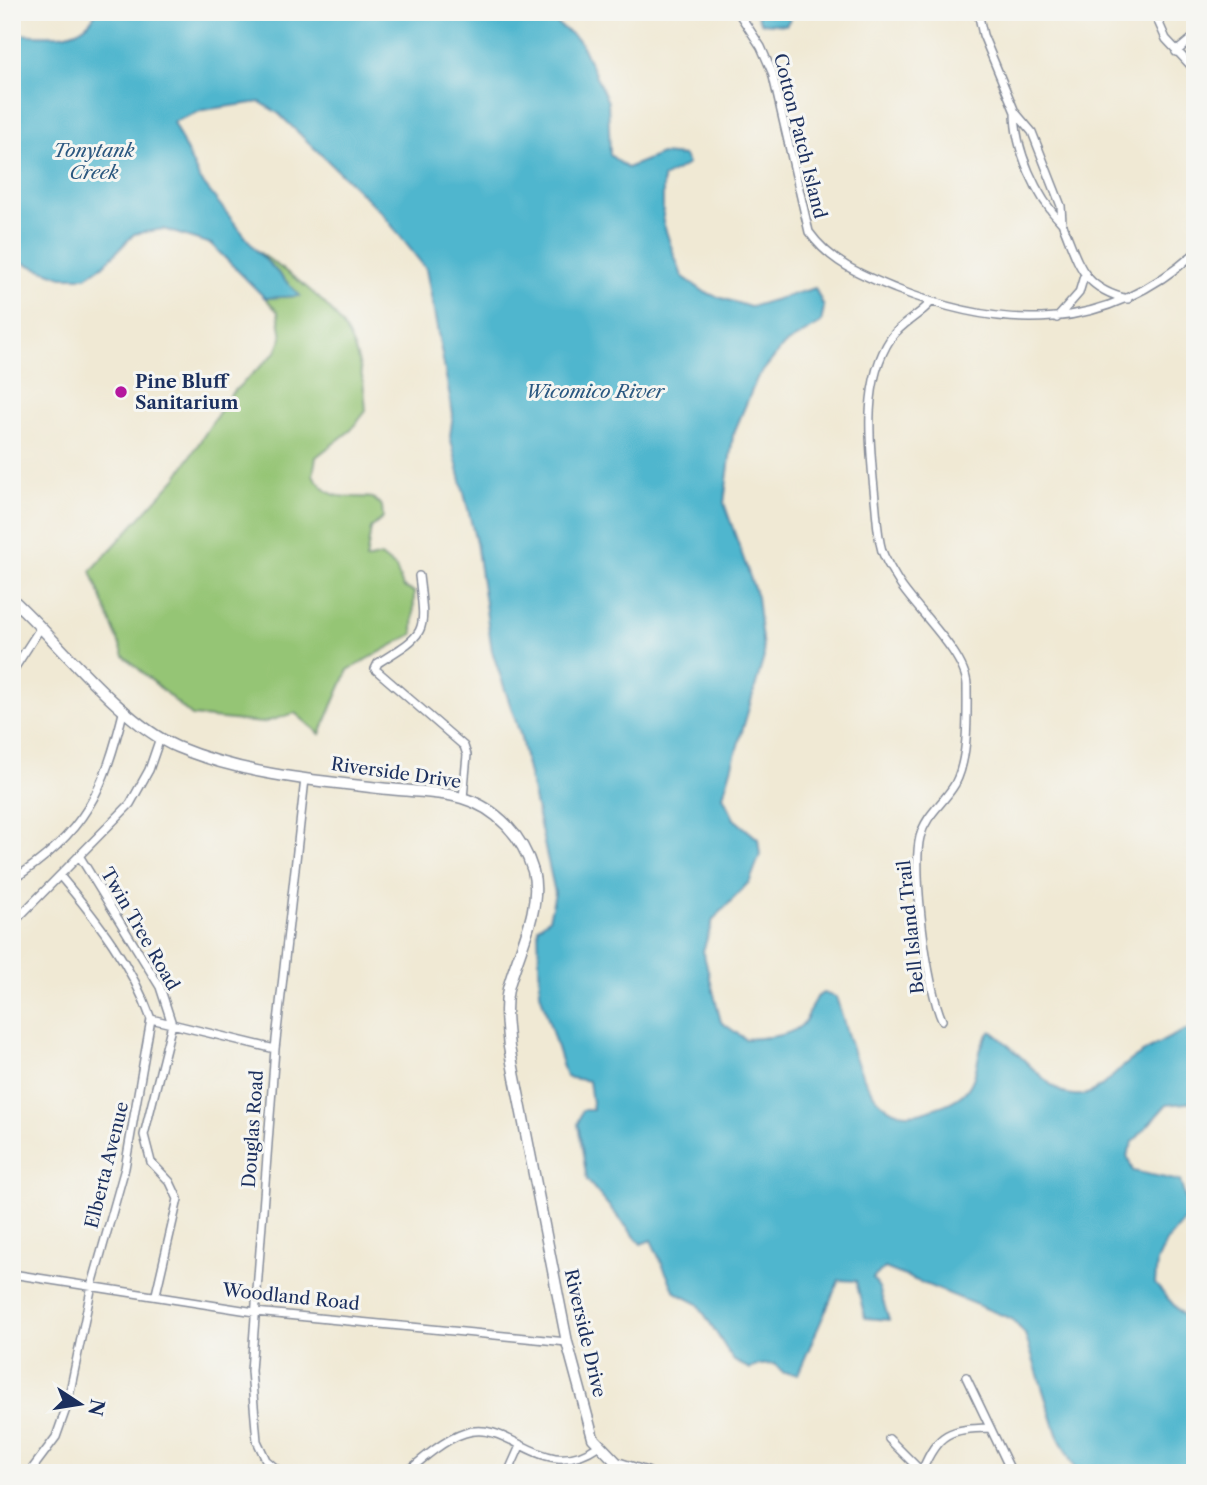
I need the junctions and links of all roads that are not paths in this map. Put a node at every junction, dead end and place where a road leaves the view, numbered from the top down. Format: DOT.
graph roads {
  1 [pos="738,12"];
  2 [pos="978,12"];
  3 [pos="1154,12"];
  4 [pos="1195,36"];
  5 [pos="1176,52"];
  6 [pos="1195,69"];
  7 [pos="1015,111"];
  8 [pos="1062,223"];
  9 [pos="1195,253"];
  10 [pos="1084,276"];
  11 [pos="1128,299"];
  12 [pos="930,303"];
  13 [pos="1055,320"];
  14 [pos="419,576"];
  15 [pos="12,599"];
  16 [pos="41,627"];
  17 [pos="12,672"];
  18 [pos="124,709"];
  19 [pos="160,738"];
  20 [pos="305,779"];
  21 [pos="463,798"];
  22 [pos="80,857"];
  23 [pos="61,877"];
  24 [pos="12,880"];
  25 [pos="12,924"];
  26 [pos="151,1019"];
  27 [pos="942,1020"];
  28 [pos="172,1024"];
  29 [pos="275,1049"];
  30 [pos="12,1274"];
  31 [pos="92,1285"];
  32 [pos="156,1294"];
  33 [pos="254,1312"];
  34 [pos="567,1342"];
  35 [pos="966,1377"];
  36 [pos="990,1428"];
  37 [pos="889,1439"];
  38 [pos="520,1446"];
  39 [pos="598,1446"];
  40 [pos="616,1468"];
  41 [pos="922,1472"];
  42 [pos="29,1473"];
  43 [pos="281,1473"];
  44 [pos="406,1473"];
  45 [pos="508,1473"];
  46 [pos="648,1473"];
  47 [pos="1012,1473"];
  1 -- 12 [label="street, Cotton Patch Island"];
  2 -- 7 [label="street"];
  3 -- 5 [label="street"];
  4 -- 5 [label="street"];
  5 -- 6 [label="street"];
  7 -- 8 [label="street"];
  7 -- 8 [label="street"];
  8 -- 10 [label="street"];
  9 -- 11 [label="street"];
  10 -- 11 [label="street"];
  10 -- 13 [label="street"];
  11 -- 13 [label="street"];
  12 -- 13 [label="street"];
  12 -- 27 [label="street, Bell Island Trail"];
  14 -- 21 [label="street"];
  15 -- 16 [label="street, Riverside Drive"];
  16 -- 17 [label="street"];
  16 -- 18 [label="street, Riverside Drive"];
  18 -- 19 [label="street, Riverside Drive"];
  18 -- 24 [label="street"];
  19 -- 20 [label="street, Riverside Drive"];
  19 -- 22 [label="street"];
  20 -- 21 [label="street, Riverside Drive"];
  20 -- 29 [label="street, Douglas Road"];
  21 -- 34 [label="street, Riverside Drive"];
  22 -- 23 [label="street"];
  22 -- 28 [label="street, Twin Tree Road"];
  23 -- 25 [label="street"];
  23 -- 26 [label="street"];
  26 -- 28 [label="street"];
  26 -- 31 [label="street, Elberta Avenue"];
  28 -- 29 [label="street"];
  28 -- 32 [label="street"];
  29 -- 33 [label="street, Douglas Road"];
  30 -- 31 [label="street, Woodland Road"];
  31 -- 32 [label="street, Woodland Road"];
  31 -- 42 [label="street, Elberta Avenue"];
  32 -- 33 [label="street, Woodland Road"];
  33 -- 34 [label="street, Woodland Road"];
  33 -- 43 [label="street, Douglas Road"];
  34 -- 39 [label="street, Riverside Drive"];
  35 -- 36 [label="street"];
  36 -- 41 [label="street"];
  36 -- 47 [label="street"];
  37 -- 41 [label="street"];
  38 -- 39 [label="street"];
  38 -- 44 [label="street"];
  38 -- 45 [label="street"];
  39 -- 40 [label="street, Riverside Drive"];
  40 -- 46 [label="street, Riverside Drive"];
}
